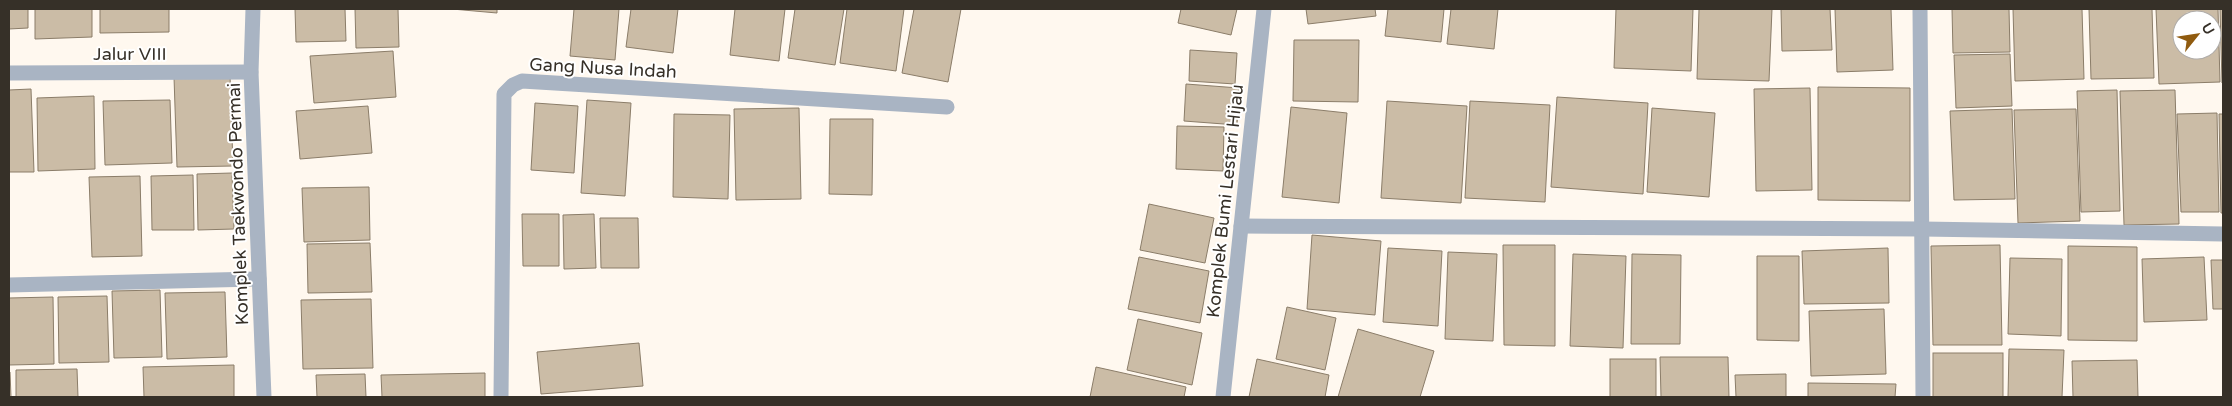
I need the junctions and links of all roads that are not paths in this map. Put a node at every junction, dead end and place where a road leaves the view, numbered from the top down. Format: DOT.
graph roads {
  1 [pos="253,9"];
  2 [pos="1264,9"];
  3 [pos="1920,9"];
  4 [pos="251,72"];
  5 [pos="9,73"];
  6 [pos="947,107"];
  7 [pos="1241,226"];
  8 [pos="1922,229"];
  9 [pos="2223,234"];
  10 [pos="259,279"];
  11 [pos="9,285"];
  12 [pos="264,397"];
  13 [pos="500,397"];
  14 [pos="1223,397"];
  15 [pos="1923,397"];
  1 -- 4 [label="street, Komplek Taekwondo Permai"];
  2 -- 7 [label="street, Komplek Bumi Lestari Hijau"];
  3 -- 8 [label="street"];
  4 -- 5 [label="street, Jalur VIII"];
  4 -- 10 [label="street, Komplek Taekwondo Permai"];
  6 -- 13 [label="street, Gang Nusa Indah"];
  7 -- 8 [label="street"];
  7 -- 14 [label="street, Komplek Bumi Lestari Hijau"];
  8 -- 9 [label="street"];
  8 -- 15 [label="street"];
  10 -- 11 [label="street"];
  10 -- 12 [label="street, Komplek Taekwondo Permai"];
}
